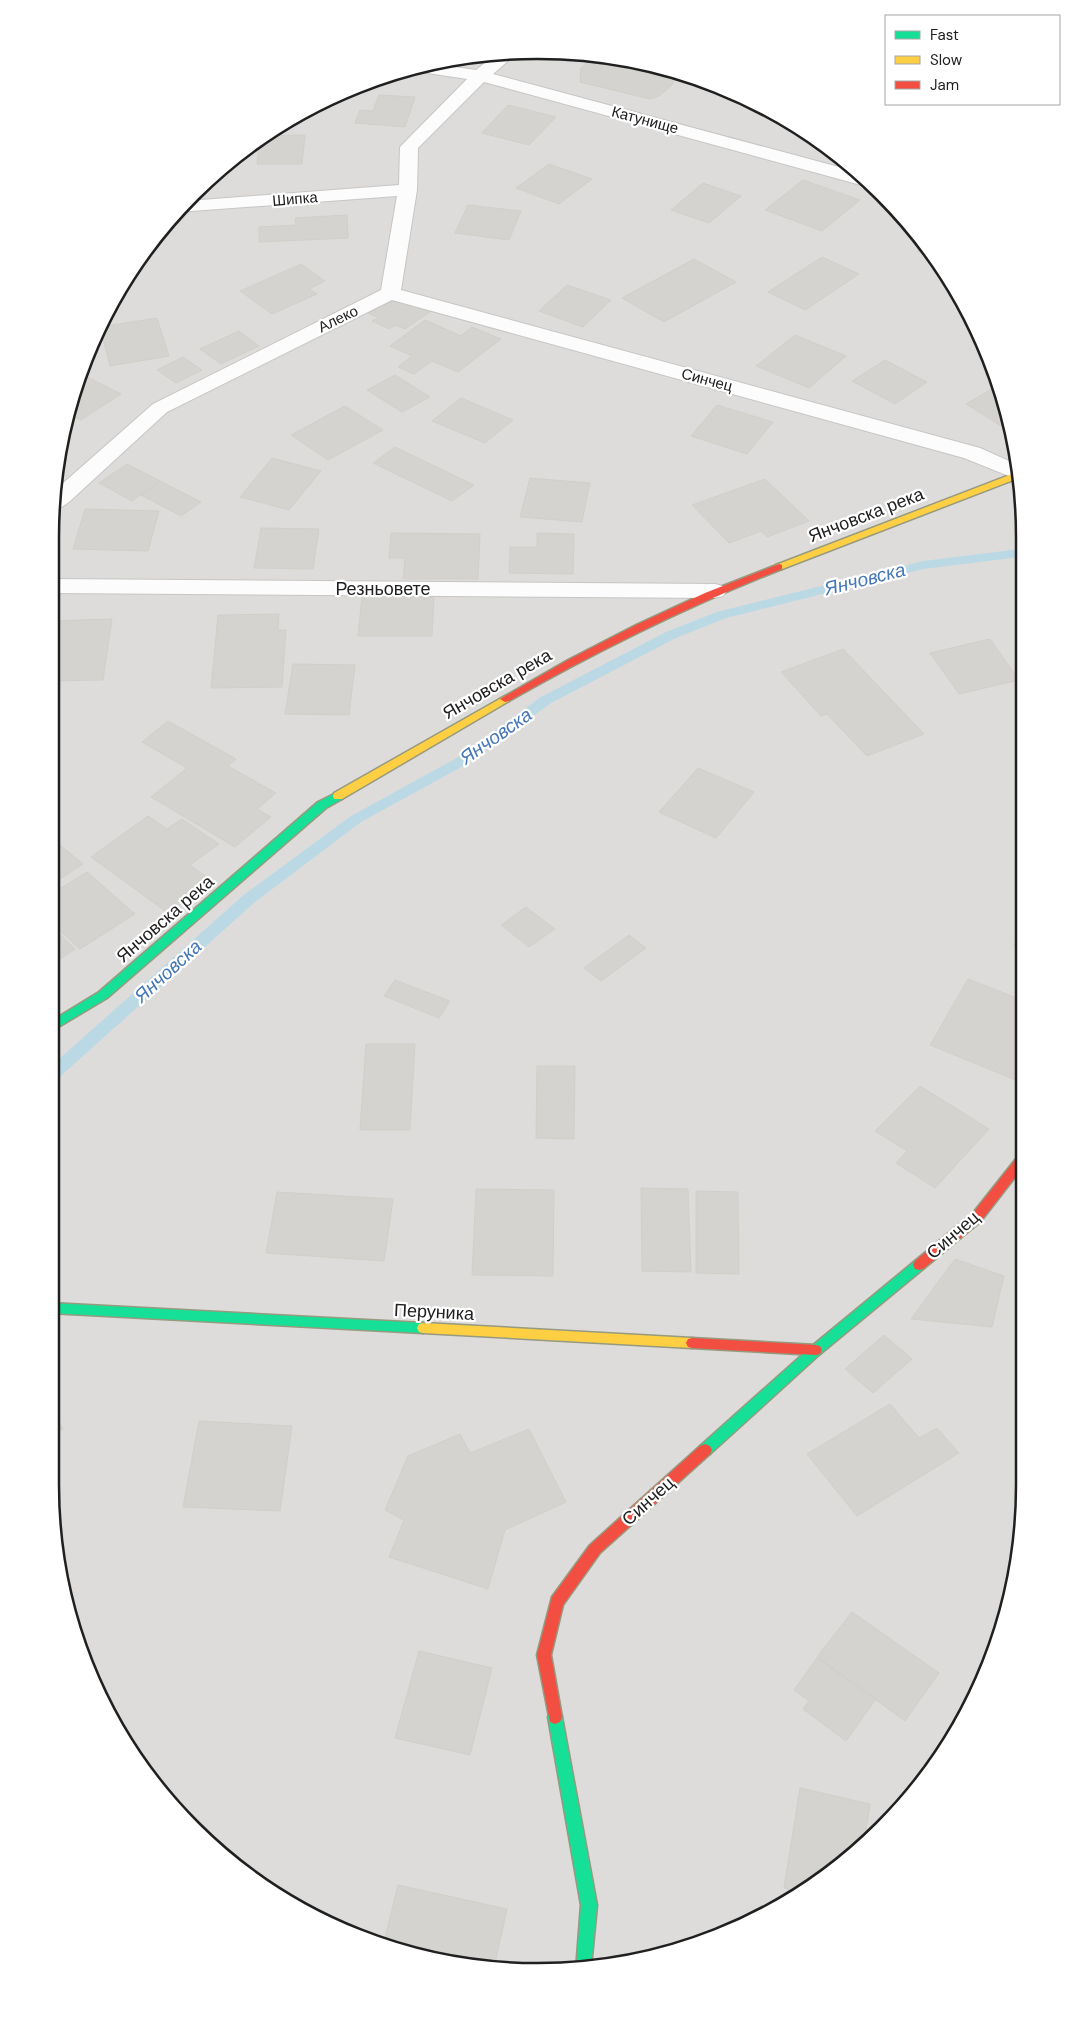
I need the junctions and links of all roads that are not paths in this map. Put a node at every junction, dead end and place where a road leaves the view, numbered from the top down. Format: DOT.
graph roads {
  1 [pos="499,61"];
  2 [pos="437,70"];
  3 [pos="480,76"];
  4 [pos="851,176"];
  5 [pos="408,190"];
  6 [pos="191,207"];
  7 [pos="390,293"];
  8 [pos="1011,470"];
  9 [pos="1012,477"];
  10 [pos="61,497"];
  11 [pos="59,586"];
  12 [pos="715,591"];
  13 [pos="59,1023"];
  14 [pos="1016,1167"];
  15 [pos="59,1308"];
  16 [pos="816,1350"];
  17 [pos="584,1961"];
  1 -- 3 [label="street"];
  2 -- 3 [label="street, Катунище"];
  3 -- 4 [label="street, Катунище"];
  3 -- 5 [label="street"];
  5 -- 6 [label="street, Шипка"];
  5 -- 7 [label="street"];
  7 -- 8 [label="street, Синчец"];
  7 -- 10 [label="street, Алеко"];
  9 -- 12 [label="street, Янчовска река"];
  11 -- 12 [label="street, Резньовете"];
  12 -- 13 [label="street, Янчовска река"];
  14 -- 16 [label="street, Синчец"];
  15 -- 16 [label="street, Перуника"];
  16 -- 17 [label="street, Синчец"];
}
